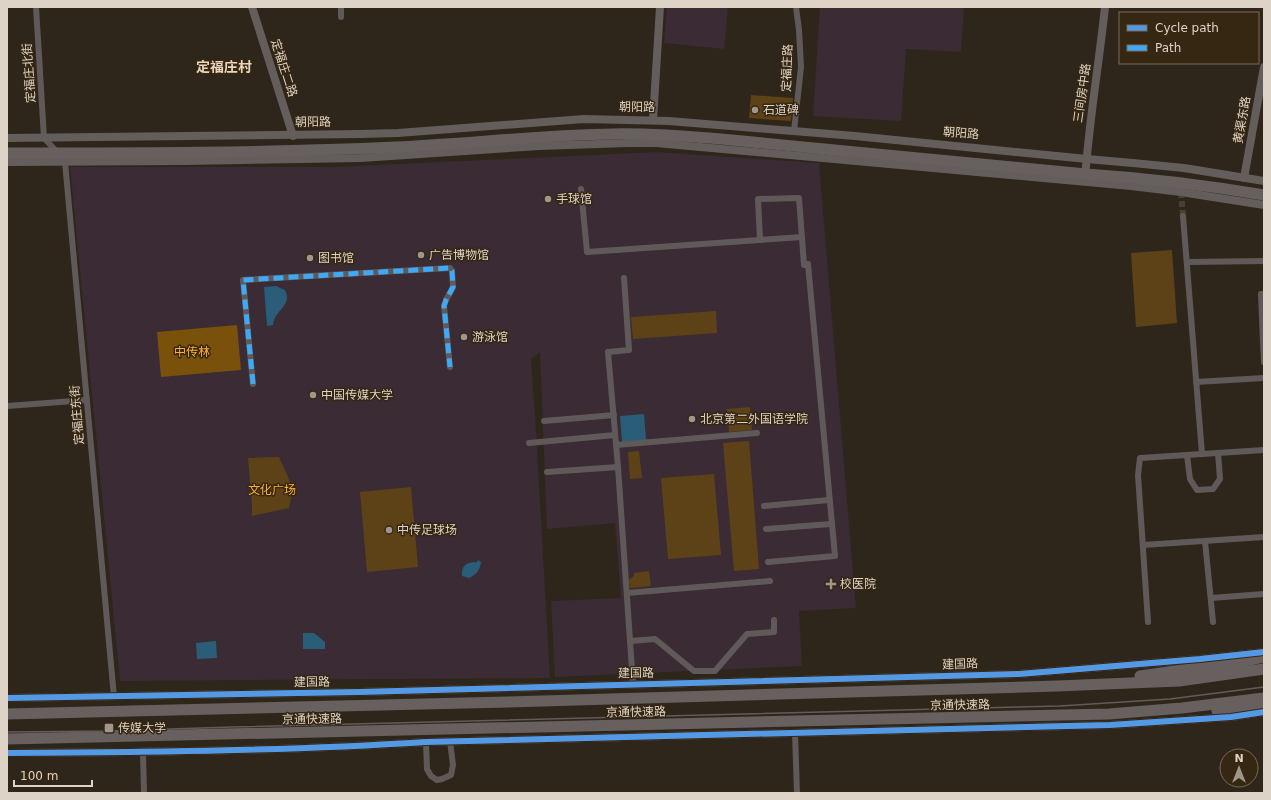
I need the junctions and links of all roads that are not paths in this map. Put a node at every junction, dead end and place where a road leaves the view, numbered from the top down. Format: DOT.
graph roads {
  1 [pos="36,7"];
  2 [pos="252,7"];
  3 [pos="341,7"];
  4 [pos="660,7"];
  5 [pos="796,7"];
  6 [pos="1105,7"];
  7 [pos="342,17"];
  8 [pos="1264,67"];
  9 [pos="652,120"];
  10 [pos="794,131"];
  11 [pos="293,136"];
  12 [pos="7,138"];
  13 [pos="51,146"];
  14 [pos="7,147"];
  15 [pos="855,149"];
  16 [pos="7,153"];
  17 [pos="7,162"];
  18 [pos="65,162"];
  19 [pos="1086,170"];
  20 [pos="1244,178"];
  21 [pos="1264,181"];
  22 [pos="581,189"];
  23 [pos="1264,189"];
  24 [pos="1264,195"];
  25 [pos="1264,205"];
  26 [pos="1183,216"];
  27 [pos="802,237"];
  28 [pos="760,240"];
  29 [pos="1264,260"];
  30 [pos="1187,262"];
  31 [pos="624,278"];
  32 [pos="1264,294"];
  33 [pos="1263,341"];
  34 [pos="1264,362"];
  35 [pos="450,367"];
  36 [pos="1264,378"];
  37 [pos="1196,382"];
  38 [pos="253,384"];
  39 [pos="87,400"];
  40 [pos="7,406"];
  41 [pos="614,415"];
  42 [pos="544,421"];
  43 [pos="757,433"];
  44 [pos="616,435"];
  45 [pos="529,443"];
  46 [pos="616,445"];
  47 [pos="1264,450"];
  48 [pos="1218,453"];
  49 [pos="1202,454"];
  50 [pos="1187,455"];
  51 [pos="618,466"];
  52 [pos="547,472"];
  53 [pos="829,500"];
  54 [pos="764,506"];
  55 [pos="831,524"];
  56 [pos="766,529"];
  57 [pos="1264,537"];
  58 [pos="1205,541"];
  59 [pos="1143,545"];
  60 [pos="768,562"];
  61 [pos="770,581"];
  62 [pos="627,593"];
  63 [pos="1264,594"];
  64 [pos="1210,598"];
  65 [pos="774,620"];
  66 [pos="1148,622"];
  67 [pos="1213,622"];
  68 [pos="630,641"];
  69 [pos="1264,652"];
  70 [pos="1264,657"];
  71 [pos="1264,669"];
  72 [pos="633,684"];
  73 [pos="1057,686"];
  74 [pos="114,697"];
  75 [pos="7,698"];
  76 [pos="1264,698"];
  77 [pos="1264,706"];
  78 [pos="1264,712"];
  79 [pos="7,714"];
  80 [pos="1109,714"];
  81 [pos="795,733"];
  82 [pos="7,739"];
  83 [pos="450,741"];
  84 [pos="426,742"];
  85 [pos="143,752"];
  86 [pos="7,753"];
  87 [pos="144,793"];
  88 [pos="797,793"];
  1 -- 13 [label="street, 定福庄北街"];
  2 -- 11 [label="street, 定福庄二路"];
  3 -- 7 [label="street"];
  4 -- 9 [label="street"];
  5 -- 10 [label="street, 定福庄路"];
  6 -- 19 [label="street, 三间房中路"];
  8 -- 20 [label="street, 黄渠东路"];
  9 -- 10 [label="street, 朝阳路"];
  9 -- 11 [label="street, 朝阳路"];
  10 -- 15 [label="street, 朝阳路"];
  11 -- 13 [label="street, 朝阳路"];
  12 -- 13 [label="street, 朝阳路"];
  13 -- 14 [label="highway, 朝阳路"];
  13 -- 15 [label="highway, 朝阳路"];
  13 -- 16 [label="highway, 朝阳路"];
  13 -- 18 [label="street"];
  15 -- 18 [label="street, 朝阳路"];
  15 -- 19 [label="highway, 朝阳路"];
  15 -- 19 [label="street, 朝阳路"];
  17 -- 18 [label="street, 朝阳路"];
  18 -- 39 [label="street, 定福庄东街"];
  19 -- 20 [label="street, 朝阳路"];
  19 -- 23 [label="highway, 朝阳路"];
  19 -- 24 [label="highway, 朝阳路"];
  19 -- 25 [label="street, 朝阳路"];
  20 -- 21 [label="street, 朝阳路"];
  22 -- 28 [label="street"];
  26 -- 30 [label="street"];
  27 -- 28 [label="street"];
  27 -- 28 [label="street"];
  27 -- 53 [label="street"];
  29 -- 30 [label="street"];
  30 -- 37 [label="street"];
  31 -- 41 [label="street"];
  32 -- 33 [label="street"];
  33 -- 34 [label="street"];
  35 -- 38 [label="street"];
  36 -- 37 [label="street"];
  37 -- 49 [label="street"];
  39 -- 40 [label="street"];
  39 -- 74 [label="street, 定福庄东街"];
  41 -- 42 [label="street"];
  41 -- 44 [label="street"];
  43 -- 46 [label="street"];
  44 -- 45 [label="street"];
  44 -- 46 [label="street"];
  46 -- 51 [label="street"];
  47 -- 48 [label="street"];
  48 -- 49 [label="street"];
  48 -- 50 [label="street"];
  49 -- 50 [label="street"];
  50 -- 59 [label="street"];
  51 -- 52 [label="street"];
  51 -- 62 [label="street"];
  53 -- 54 [label="street"];
  53 -- 55 [label="street"];
  55 -- 56 [label="street"];
  55 -- 60 [label="street"];
  57 -- 58 [label="street"];
  58 -- 59 [label="street"];
  58 -- 64 [label="street"];
  59 -- 66 [label="street"];
  61 -- 62 [label="street"];
  62 -- 68 [label="street"];
  63 -- 64 [label="street"];
  64 -- 67 [label="street"];
  65 -- 68 [label="street"];
  68 -- 72 [label="street"];
  69 -- 72 [label="street, 建国路"];
  70 -- 73 [label="highway"];
  71 -- 73 [label="highway, 京通快速路"];
  72 -- 74 [label="street, 建国路"];
  73 -- 79 [label="highway, 京通快速路"];
  74 -- 75 [label="street, 建国路"];
  76 -- 80 [label="highway, 京通快速路"];
  77 -- 80 [label="highway"];
  78 -- 81 [label="street"];
  80 -- 82 [label="highway, 京通快速路"];
  81 -- 83 [label="street"];
  81 -- 88 [label="street"];
  83 -- 84 [label="street"];
  83 -- 84 [label="street"];
  84 -- 85 [label="street"];
  85 -- 86 [label="street"];
  85 -- 87 [label="street"];
}
